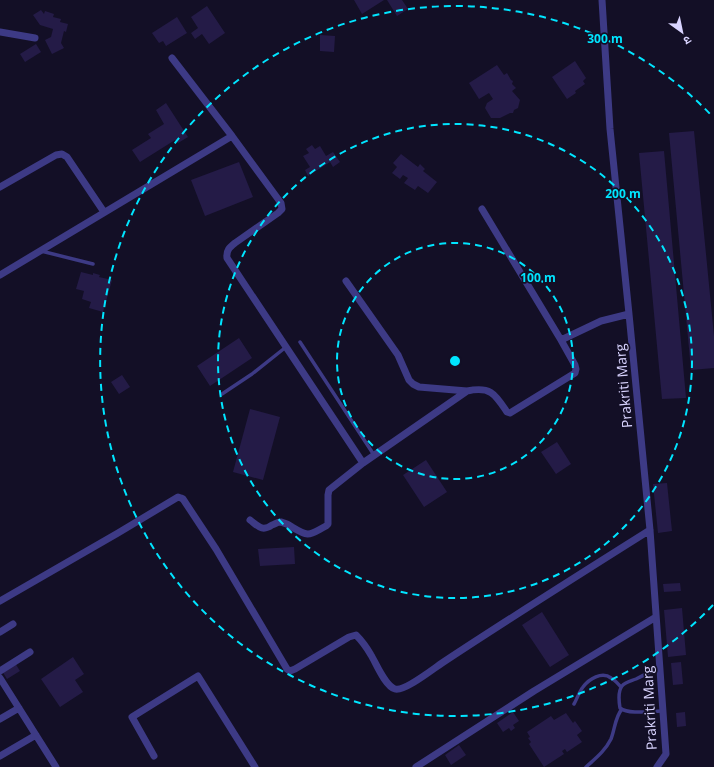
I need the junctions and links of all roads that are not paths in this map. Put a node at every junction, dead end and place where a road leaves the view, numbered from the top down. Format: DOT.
graph roads {
  1 [pos="602,0"];
  2 [pos="0,32"];
  3 [pos="35,38"];
  4 [pos="172,58"];
  5 [pos="232,136"];
  6 [pos="0,187"];
  7 [pos="482,209"];
  8 [pos="104,212"];
  9 [pos="40,250"];
  10 [pos="92,264"];
  11 [pos="0,274"];
  12 [pos="346,281"];
  13 [pos="629,314"];
  14 [pos="562,340"];
  15 [pos="300,342"];
  16 [pos="286,347"];
  17 [pos="467,391"];
  18 [pos="222,394"];
  19 [pos="374,455"];
  20 [pos="363,463"];
  21 [pos="250,520"];
  22 [pos="650,530"];
  23 [pos="0,601"];
  24 [pos="656,617"];
  25 [pos="13,624"];
  26 [pos="0,632"];
  27 [pos="30,652"];
  28 [pos="660,668"];
  29 [pos="0,671"];
  30 [pos="0,678"];
  31 [pos="621,687"];
  32 [pos="574,704"];
  33 [pos="19,708"];
  34 [pos="622,709"];
  35 [pos="663,711"];
  36 [pos="0,719"];
  37 [pos="36,735"];
  38 [pos="0,756"];
  39 [pos="154,756"];
  40 [pos="56,767"];
  41 [pos="255,767"];
  42 [pos="416,767"];
  43 [pos="586,767"];
  44 [pos="657,767"];
  1 -- 13 [label="street, Prakriti Marg"];
  2 -- 3 [label="street"];
  4 -- 5 [label="street"];
  5 -- 8 [label="street"];
  5 -- 16 [label="street"];
  6 -- 8 [label="street"];
  7 -- 14 [label="street"];
  8 -- 9 [label="street"];
  9 -- 10 [label="lane"];
  9 -- 11 [label="street"];
  12 -- 17 [label="street"];
  13 -- 14 [label="street"];
  13 -- 22 [label="street, Prakriti Marg"];
  14 -- 17 [label="street"];
  15 -- 19 [label="lane"];
  16 -- 18 [label="lane"];
  16 -- 20 [label="street"];
  17 -- 19 [label="street"];
  19 -- 20 [label="street"];
  20 -- 21 [label="street"];
  22 -- 23 [label="street"];
  22 -- 24 [label="street, Prakriti Marg"];
  24 -- 28 [label="street, Prakriti Marg"];
  24 -- 42 [label="street"];
  25 -- 26 [label="street"];
  27 -- 29 [label="street"];
  28 -- 31 [label="lane"];
  28 -- 35 [label="street, Prakriti Marg"];
  30 -- 33 [label="street"];
  31 -- 32 [label="lane"];
  31 -- 34 [label="lane"];
  33 -- 36 [label="street"];
  33 -- 37 [label="street"];
  34 -- 35 [label="lane"];
  34 -- 43 [label="lane"];
  35 -- 44 [label="street, Prakriti Marg"];
  37 -- 38 [label="street"];
  37 -- 40 [label="street"];
  39 -- 41 [label="street"];
}
